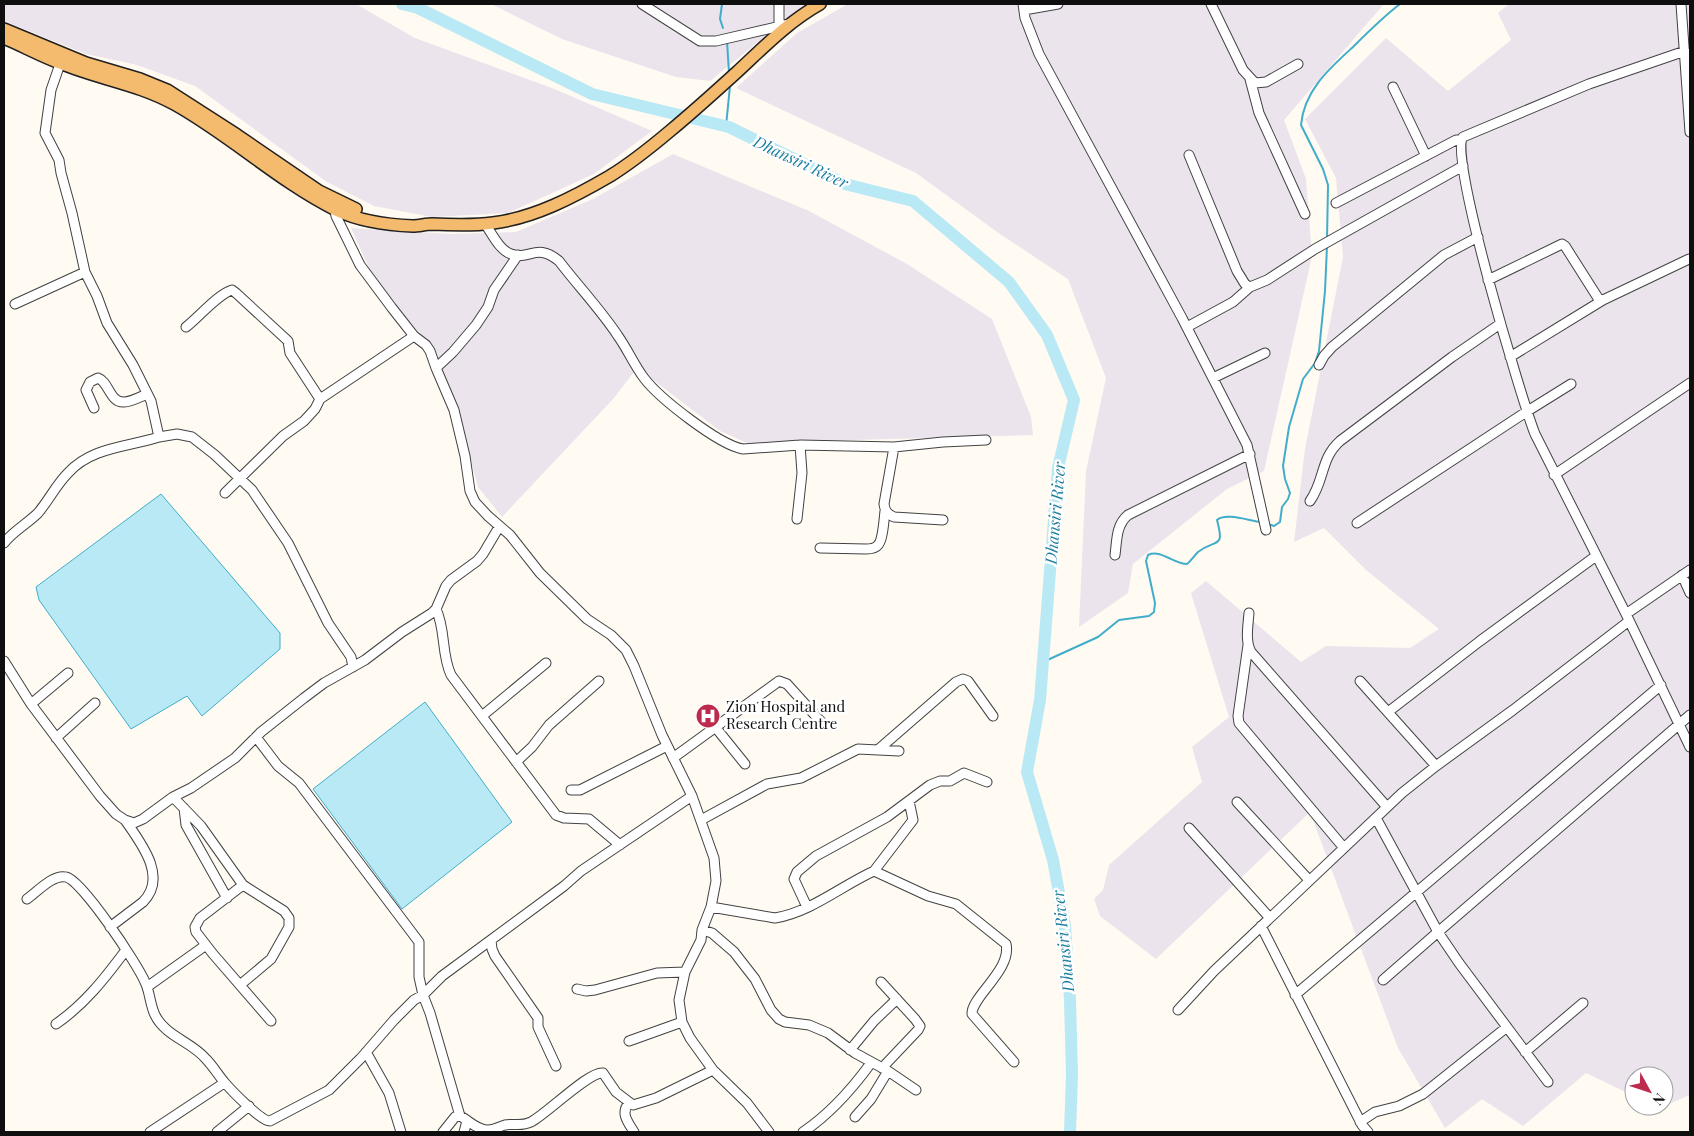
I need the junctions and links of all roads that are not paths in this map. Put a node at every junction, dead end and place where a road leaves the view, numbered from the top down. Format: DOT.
graph roads {
  1 [pos="780,4"];
  2 [pos="820,4"];
  3 [pos="1058,4"];
  4 [pos="1211,4"];
  5 [pos="1681,4"];
  6 [pos="646,5"];
  7 [pos="1024,7"];
  8 [pos="784,25"];
  9 [pos="4,29"];
  10 [pos="4,38"];
  11 [pos="1685,51"];
  12 [pos="60,64"];
  13 [pos="1298,64"];
  14 [pos="1250,79"];
  15 [pos="1393,87"];
  16 [pos="1690,132"];
  17 [pos="1460,140"];
  18 [pos="1189,155"];
  19 [pos="1426,156"];
  20 [pos="1462,166"];
  21 [pos="1336,203"];
  22 [pos="334,204"];
  23 [pos="1305,214"];
  24 [pos="485,224"];
  25 [pos="1478,237"];
  26 [pos="518,255"];
  27 [pos="1690,259"];
  28 [pos="85,272"];
  29 [pos="1488,280"];
  30 [pos="1250,287"];
  31 [pos="1603,300"];
  32 [pos="15,304"];
  33 [pos="1500,324"];
  34 [pos="186,327"];
  35 [pos="1187,327"];
  36 [pos="414,336"];
  37 [pos="1265,353"];
  38 [pos="1510,357"];
  39 [pos="1319,365"];
  40 [pos="436,368"];
  41 [pos="1213,378"];
  42 [pos="1690,382"];
  43 [pos="1571,384"];
  44 [pos="147,394"];
  45 [pos="320,398"];
  46 [pos="94,408"];
  47 [pos="1526,412"];
  48 [pos="159,437"];
  49 [pos="986,440"];
  50 [pos="800,445"];
  51 [pos="894,447"];
  52 [pos="1250,454"];
  53 [pos="1554,475"];
  54 [pos="240,478"];
  55 [pos="225,493"];
  56 [pos="1310,501"];
  57 [pos="885,511"];
  58 [pos="797,519"];
  59 [pos="943,520"];
  60 [pos="1357,523"];
  61 [pos="4,526"];
  62 [pos="499,527"];
  63 [pos="1266,530"];
  64 [pos="10,534"];
  65 [pos="4,543"];
  66 [pos="820,548"];
  67 [pos="1115,555"];
  68 [pos="1596,556"];
  69 [pos="1686,572"];
  70 [pos="1690,593"];
  71 [pos="436,609"];
  72 [pos="1249,613"];
  73 [pos="1628,618"];
  74 [pos="1248,644"];
  75 [pos="4,661"];
  76 [pos="546,663"];
  77 [pos="353,667"];
  78 [pos="68,673"];
  79 [pos="599,681"];
  80 [pos="1360,681"];
  81 [pos="1661,685"];
  82 [pos="95,703"];
  83 [pos="31,704"];
  84 [pos="1388,712"];
  85 [pos="1690,715"];
  86 [pos="482,716"];
  87 [pos="993,716"];
  88 [pos="823,724"];
  89 [pos="1679,724"];
  90 [pos="716,728"];
  91 [pos="56,738"];
  92 [pos="256,738"];
  93 [pos="667,746"];
  94 [pos="1690,747"];
  95 [pos="879,749"];
  96 [pos="899,751"];
  97 [pos="673,758"];
  98 [pos="516,762"];
  99 [pos="746,764"];
  100 [pos="1436,766"];
  101 [pos="987,782"];
  102 [pos="571,790"];
  103 [pos="692,796"];
  104 [pos="173,797"];
  105 [pos="909,801"];
  106 [pos="1237,802"];
  107 [pos="1387,807"];
  108 [pos="184,808"];
  109 [pos="1376,818"];
  110 [pos="125,820"];
  111 [pos="701,820"];
  112 [pos="1189,828"];
  113 [pos="620,845"];
  114 [pos="1344,848"];
  115 [pos="874,872"];
  116 [pos="1309,880"];
  117 [pos="243,885"];
  118 [pos="1416,894"];
  119 [pos="227,898"];
  120 [pos="27,899"];
  121 [pos="711,907"];
  122 [pos="807,907"];
  123 [pos="1270,918"];
  124 [pos="1261,926"];
  125 [pos="110,927"];
  126 [pos="702,930"];
  127 [pos="1438,932"];
  128 [pos="491,940"];
  129 [pos="206,945"];
  130 [pos="126,950"];
  131 [pos="685,972"];
  132 [pos="1383,980"];
  133 [pos="881,982"];
  134 [pos="240,985"];
  135 [pos="147,986"];
  136 [pos="576,989"];
  137 [pos="422,995"];
  138 [pos="1295,995"];
  139 [pos="897,999"];
  140 [pos="1583,1003"];
  141 [pos="1178,1010"];
  142 [pos="271,1021"];
  143 [pos="682,1022"];
  144 [pos="56,1024"];
  145 [pos="1507,1027"];
  146 [pos="629,1041"];
  147 [pos="850,1050"];
  148 [pos="366,1052"];
  149 [pos="1525,1052"];
  150 [pos="1014,1062"];
  151 [pos="871,1063"];
  152 [pos="556,1066"];
  153 [pos="713,1070"];
  154 [pos="885,1070"];
  155 [pos="1548,1082"];
  156 [pos="224,1083"];
  157 [pos="916,1090"];
  158 [pos="629,1103"];
  159 [pos="249,1106"];
  160 [pos="855,1117"];
  161 [pos="463,1118"];
  162 [pos="1360,1122"];
  163 [pos="764,1130"];
  164 [pos="150,1132"];
  165 [pos="217,1132"];
  166 [pos="401,1132"];
  167 [pos="443,1132"];
  168 [pos="464,1132"];
  169 [pos="634,1132"];
  170 [pos="803,1132"];
  171 [pos="1368,1132"];
  1 -- 8 [label="street"];
  2 -- 8 [label="main road"];
  3 -- 7 [label="street"];
  4 -- 14 [label="street"];
  5 -- 11 [label="street"];
  6 -- 8 [label="street"];
  7 -- 35 [label="street"];
  8 -- 24 [label="main road"];
  9 -- 22 [label="main road"];
  10 -- 12 [label="main road"];
  11 -- 16 [label="street"];
  11 -- 17 [label="street"];
  12 -- 22 [label="main road"];
  12 -- 28 [label="street"];
  13 -- 14 [label="street"];
  14 -- 23 [label="street"];
  15 -- 19 [label="street"];
  17 -- 19 [label="street"];
  17 -- 20 [label="street"];
  18 -- 30 [label="street"];
  19 -- 21 [label="street"];
  20 -- 25 [label="street"];
  20 -- 30 [label="street"];
  22 -- 24 [label="main road"];
  22 -- 36 [label="street"];
  24 -- 26 [label="street"];
  25 -- 29 [label="street"];
  25 -- 39 [label="street"];
  26 -- 40 [label="street"];
  26 -- 50 [label="street"];
  27 -- 31 [label="street"];
  28 -- 32 [label="street"];
  28 -- 44 [label="street"];
  29 -- 31 [label="street"];
  29 -- 33 [label="street"];
  30 -- 35 [label="street"];
  31 -- 38 [label="street"];
  33 -- 38 [label="street"];
  33 -- 56 [label="street"];
  34 -- 45 [label="street"];
  35 -- 41 [label="street"];
  36 -- 40 [label="street"];
  36 -- 45 [label="street"];
  37 -- 41 [label="street"];
  38 -- 47 [label="street"];
  40 -- 62 [label="street"];
  41 -- 52 [label="street"];
  42 -- 53 [label="street"];
  43 -- 47 [label="street"];
  44 -- 46 [label="street"];
  44 -- 48 [label="street"];
  45 -- 54 [label="street"];
  47 -- 53 [label="street"];
  47 -- 60 [label="street"];
  48 -- 54 [label="street"];
  48 -- 64 [label="street"];
  49 -- 51 [label="street"];
  50 -- 51 [label="street"];
  50 -- 58 [label="street"];
  51 -- 57 [label="street"];
  52 -- 63 [label="street"];
  52 -- 67 [label="street"];
  53 -- 68 [label="street"];
  54 -- 55 [label="street"];
  54 -- 77 [label="street"];
  57 -- 59 [label="street"];
  57 -- 66 [label="street"];
  61 -- 64 [label="street"];
  62 -- 71 [label="street"];
  62 -- 93 [label="street"];
  64 -- 65 [label="street"];
  68 -- 73 [label="street"];
  68 -- 84 [label="street"];
  69 -- 70 [label="street"];
  69 -- 73 [label="street"];
  71 -- 77 [label="street"];
  71 -- 86 [label="street"];
  72 -- 74 [label="street"];
  73 -- 81 [label="street"];
  73 -- 100 [label="street"];
  74 -- 107 [label="street"];
  74 -- 114 [label="street"];
  75 -- 83 [label="street"];
  76 -- 86 [label="street"];
  77 -- 92 [label="street"];
  78 -- 83 [label="street"];
  79 -- 98 [label="street"];
  80 -- 84 [label="street"];
  81 -- 89 [label="street"];
  81 -- 118 [label="street"];
  82 -- 91 [label="street"];
  83 -- 91 [label="street"];
  84 -- 100 [label="street"];
  85 -- 89 [label="street"];
  86 -- 98 [label="street"];
  87 -- 95 [label="street"];
  88 -- 90 [label="street"];
  89 -- 94 [label="street"];
  89 -- 127 [label="street"];
  90 -- 97 [label="street"];
  90 -- 99 [label="street"];
  91 -- 110 [label="street"];
  92 -- 104 [label="street"];
  92 -- 137 [label="street"];
  93 -- 97 [label="street"];
  93 -- 102 [label="street"];
  95 -- 96 [label="street"];
  95 -- 111 [label="street"];
  97 -- 103 [label="street"];
  98 -- 113 [label="street"];
  100 -- 107 [label="street"];
  101 -- 105 [label="street"];
  103 -- 111 [label="street"];
  103 -- 113 [label="street"];
  104 -- 108 [label="street"];
  104 -- 110 [label="street"];
  105 -- 115 [label="street"];
  105 -- 122 [label="street"];
  106 -- 116 [label="street"];
  107 -- 109 [label="street"];
  108 -- 117 [label="street"];
  108 -- 119 [label="street"];
  109 -- 114 [label="street"];
  109 -- 118 [label="street"];
  110 -- 125 [label="street"];
  111 -- 121 [label="street"];
  112 -- 123 [label="street"];
  113 -- 128 [label="street"];
  114 -- 116 [label="street"];
  115 -- 122 [label="street"];
  115 -- 150 [label="street"];
  116 -- 123 [label="street"];
  117 -- 119 [label="street"];
  117 -- 134 [label="street"];
  118 -- 127 [label="street"];
  118 -- 138 [label="street"];
  119 -- 129 [label="street"];
  120 -- 125 [label="street"];
  121 -- 122 [label="street"];
  121 -- 126 [label="street"];
  123 -- 124 [label="street"];
  124 -- 138 [label="street"];
  124 -- 141 [label="street"];
  125 -- 130 [label="street"];
  126 -- 131 [label="street"];
  126 -- 147 [label="street"];
  127 -- 132 [label="street"];
  127 -- 145 [label="street"];
  128 -- 137 [label="street"];
  128 -- 152 [label="street"];
  129 -- 134 [label="street"];
  129 -- 135 [label="street"];
  130 -- 135 [label="street"];
  130 -- 144 [label="street"];
  131 -- 136 [label="street"];
  131 -- 143 [label="street"];
  133 -- 139 [label="street"];
  134 -- 142 [label="street"];
  135 -- 156 [label="street"];
  137 -- 148 [label="street"];
  137 -- 161 [label="street"];
  138 -- 162 [label="street"];
  139 -- 147 [label="street"];
  139 -- 154 [label="street"];
  140 -- 149 [label="street"];
  143 -- 146 [label="street"];
  143 -- 153 [label="street"];
  145 -- 149 [label="street"];
  145 -- 162 [label="street"];
  147 -- 151 [label="street"];
  148 -- 159 [label="street"];
  148 -- 166 [label="street"];
  149 -- 155 [label="street"];
  151 -- 154 [label="street"];
  151 -- 170 [label="street"];
  153 -- 158 [label="street"];
  153 -- 163 [label="street"];
  154 -- 157 [label="street"];
  154 -- 160 [label="street"];
  156 -- 159 [label="street"];
  156 -- 164 [label="street"];
  158 -- 161 [label="street"];
  158 -- 169 [label="street"];
  159 -- 165 [label="street"];
  161 -- 167 [label="street"];
  161 -- 168 [label="street"];
  162 -- 171 [label="street"];
}
